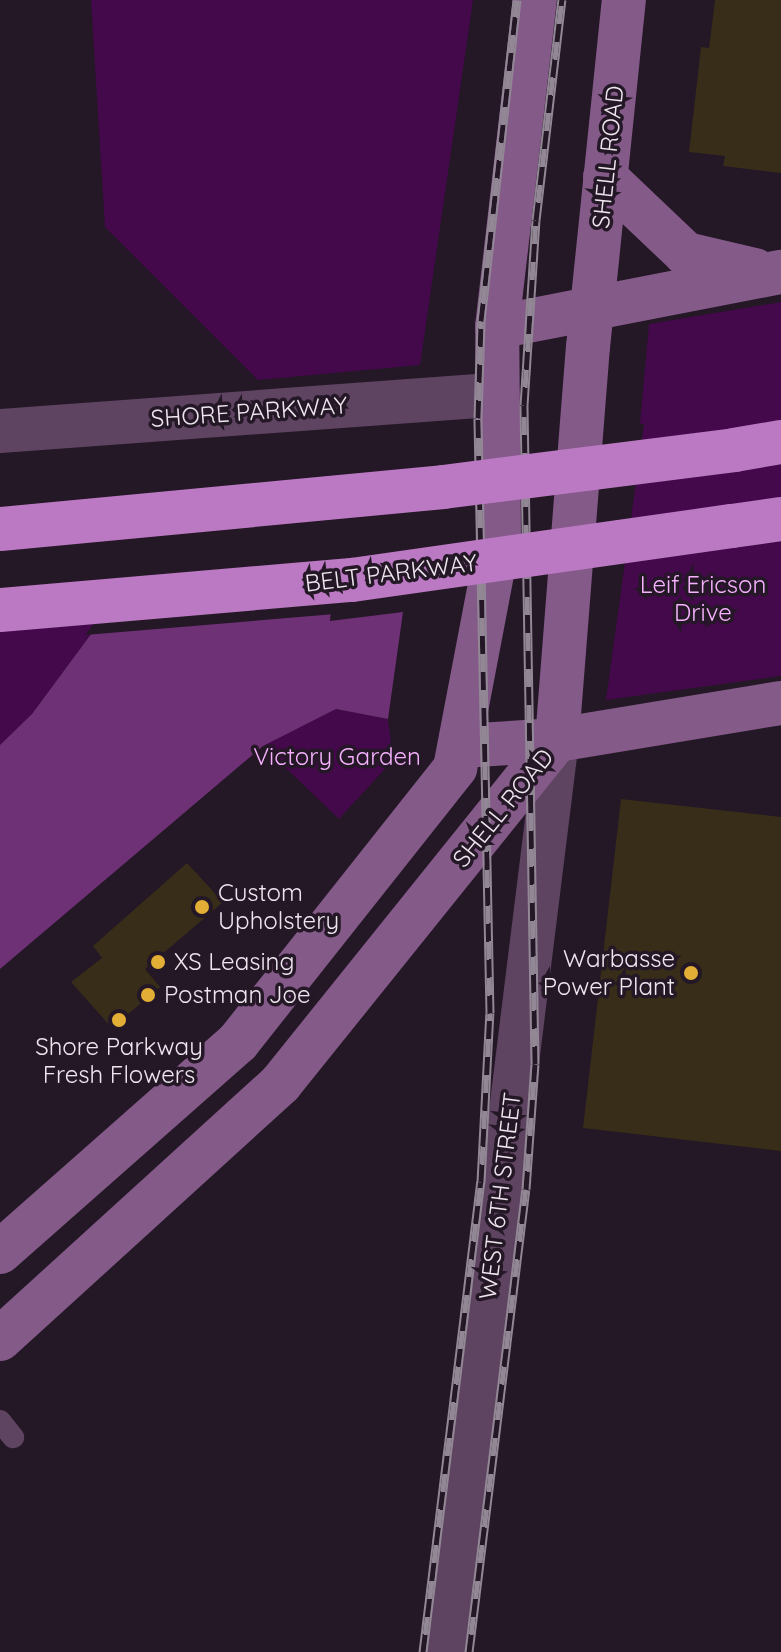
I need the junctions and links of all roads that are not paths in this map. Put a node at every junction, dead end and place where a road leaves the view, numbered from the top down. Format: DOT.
graph roads {
  1 [pos="535,0"];
  2 [pos="624,0"];
  3 [pos="605,177"];
  4 [pos="777,273"];
  5 [pos="592,308"];
  6 [pos="497,327"];
  7 [pos="498,394"];
  8 [pos="0,431"];
  9 [pos="781,442"];
  10 [pos="781,519"];
  11 [pos="0,529"];
  12 [pos="0,610"];
  13 [pos="781,703"];
  14 [pos="557,740"];
  15 [pos="462,746"];
  16 [pos="0,1252"];
  17 [pos="0,1339"];
  18 [pos="444,1652"];
  1 -- 6 [label="main road"];
  2 -- 3 [label="main road, SHELL ROAD"];
  3 -- 4 [label="main road"];
  3 -- 5 [label="main road, SHELL ROAD"];
  4 -- 5 [label="main road"];
  5 -- 6 [label="main road"];
  5 -- 14 [label="main road, SHELL ROAD"];
  6 -- 7 [label="main road"];
  7 -- 8 [label="street, SHORE PARKWAY"];
  7 -- 15 [label="main road"];
  9 -- 11 [label="highway, bridge"];
  10 -- 12 [label="highway, BELT PARKWAY, bridge"];
  13 -- 14 [label="main road"];
  14 -- 15 [label="main road"];
  14 -- 17 [label="main road, SHELL ROAD"];
  14 -- 18 [label="street, WEST 6TH STREET"];
  15 -- 16 [label="main road"];
}
